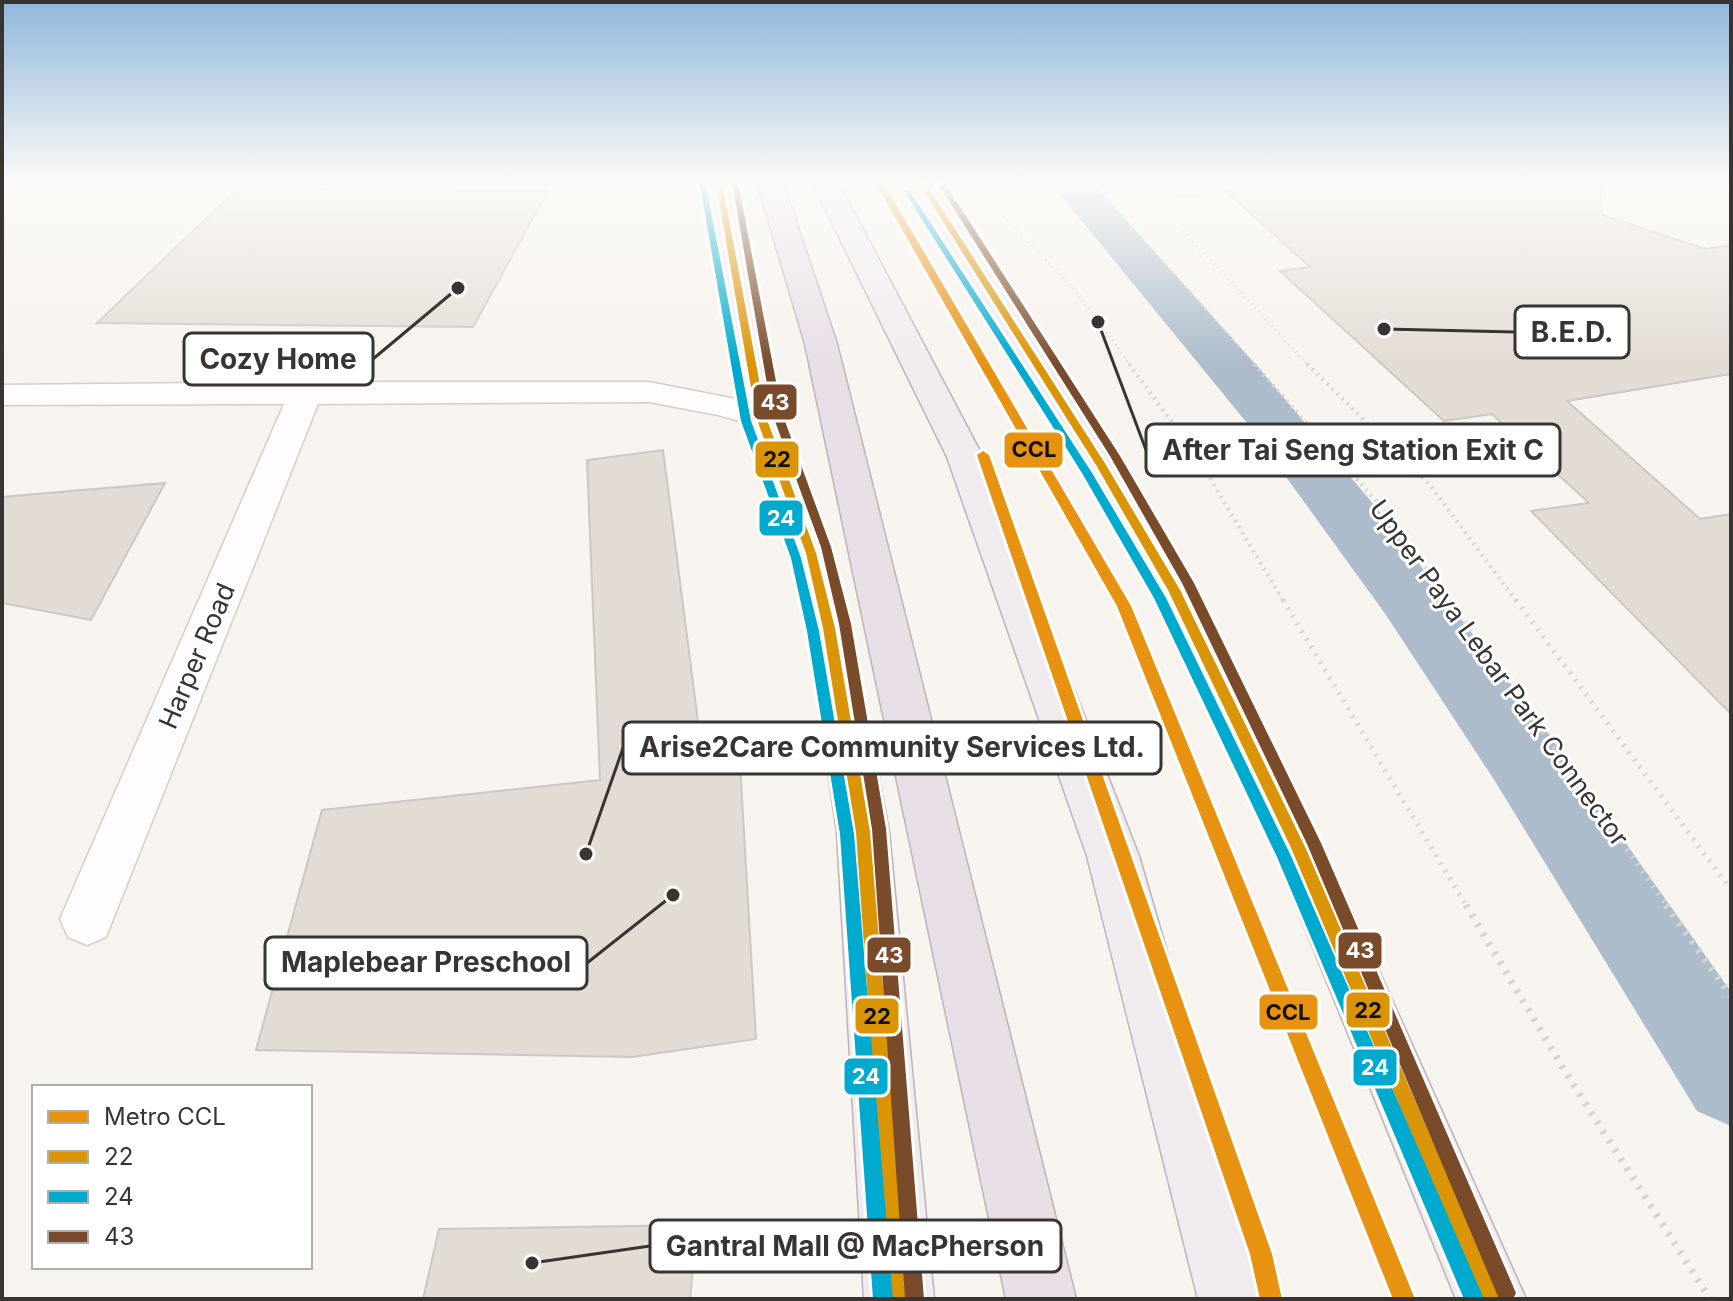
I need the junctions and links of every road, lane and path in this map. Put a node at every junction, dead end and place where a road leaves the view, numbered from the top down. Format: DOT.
graph roads {
  1 [pos="730,243"];
  2 [pos="789,243"];
  3 [pos="856,243"];
  4 [pos="961,243"];
  5 [pos="1030,243"];
  6 [pos="1146,243"];
  7 [pos="1194,243"];
  8 [pos="306,392"];
  9 [pos="2,395"];
  10 [pos="761,417"];
  11 [pos="1731,890"];
  12 [pos="87,919"];
  13 [pos="1731,996"];
  14 [pos="899,1299"];
  15 [pos="1041,1299"];
  16 [pos="1233,1299"];
  17 [pos="1491,1299"];
  18 [pos="1710,1299"];
  1 -- 10 [label="main road"];
  2 -- 15 [label="highway"];
  3 -- 16 [label="main road"];
  4 -- 17 [label="main road"];
  5 -- 18 [label="path"];
  6 -- 13 [label="path, Upper Paya Lebar Park Connector"];
  7 -- 11 [label="path"];
  8 -- 9 [label="street"];
  8 -- 10 [label="street"];
  8 -- 12 [label="street, Harper Road"];
  10 -- 14 [label="main road"];
}
